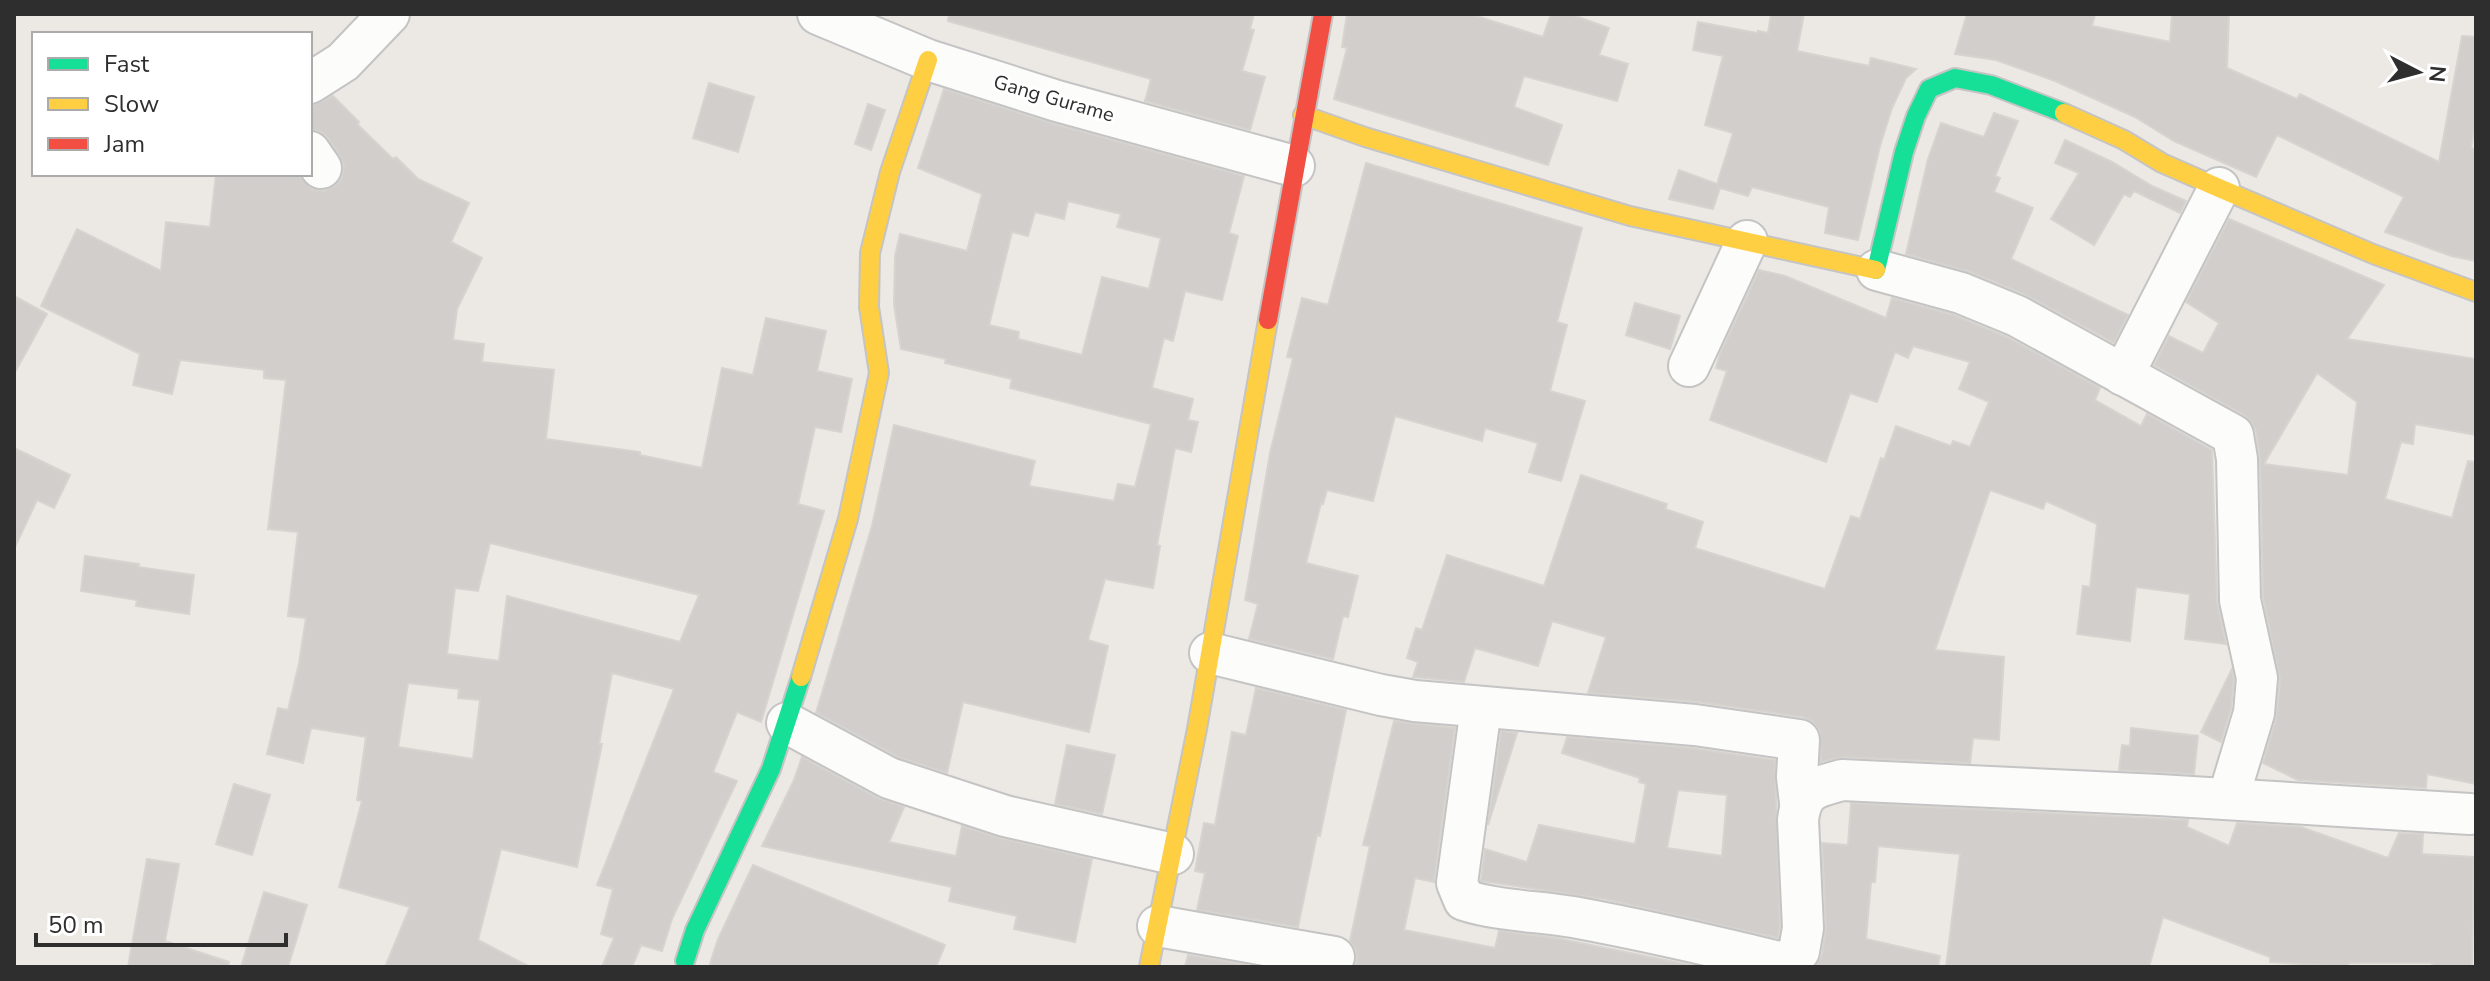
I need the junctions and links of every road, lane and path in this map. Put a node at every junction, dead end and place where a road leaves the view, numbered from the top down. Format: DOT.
graph roads {
  1 [pos="389,14"];
  2 [pos="818,14"];
  3 [pos="1323,14"];
  4 [pos="928,60"];
  5 [pos="312,82"];
  6 [pos="1303,115"];
  7 [pos="1294,166"];
  8 [pos="2219,188"];
  9 [pos="1747,241"];
  10 [pos="1877,270"];
  11 [pos="2476,292"];
  12 [pos="1689,366"];
  13 [pos="2123,375"];
  14 [pos="1210,653"];
  15 [pos="1481,708"];
  16 [pos="787,723"];
  17 [pos="2228,799"];
  18 [pos="1800,803"];
  19 [pos="2470,814"];
  20 [pos="1173,854"];
  21 [pos="1158,926"];
  22 [pos="1334,957"];
  23 [pos="685,961"];
  24 [pos="1782,965"];
  25 [pos="1149,967"];
  1 -- 5 [label="street"];
  2 -- 4 [label="street, Gang Gurame"];
  3 -- 6 [label="street"];
  4 -- 7 [label="street, Gang Gurame"];
  4 -- 16 [label="street"];
  6 -- 7 [label="street"];
  6 -- 9 [label="street"];
  7 -- 14 [label="street"];
  8 -- 10 [label="street"];
  8 -- 11 [label="street"];
  8 -- 13 [label="street"];
  9 -- 10 [label="street"];
  9 -- 12 [label="street"];
  10 -- 13 [label="street"];
  13 -- 17 [label="street"];
  14 -- 15 [label="street"];
  14 -- 20 [label="street"];
  15 -- 18 [label="street"];
  15 -- 24 [label="street"];
  16 -- 20 [label="street"];
  16 -- 23 [label="street"];
  17 -- 18 [label="street"];
  17 -- 19 [label="street"];
  18 -- 24 [label="street"];
  20 -- 21 [label="street"];
  21 -- 22 [label="street"];
  21 -- 25 [label="street"];
}
